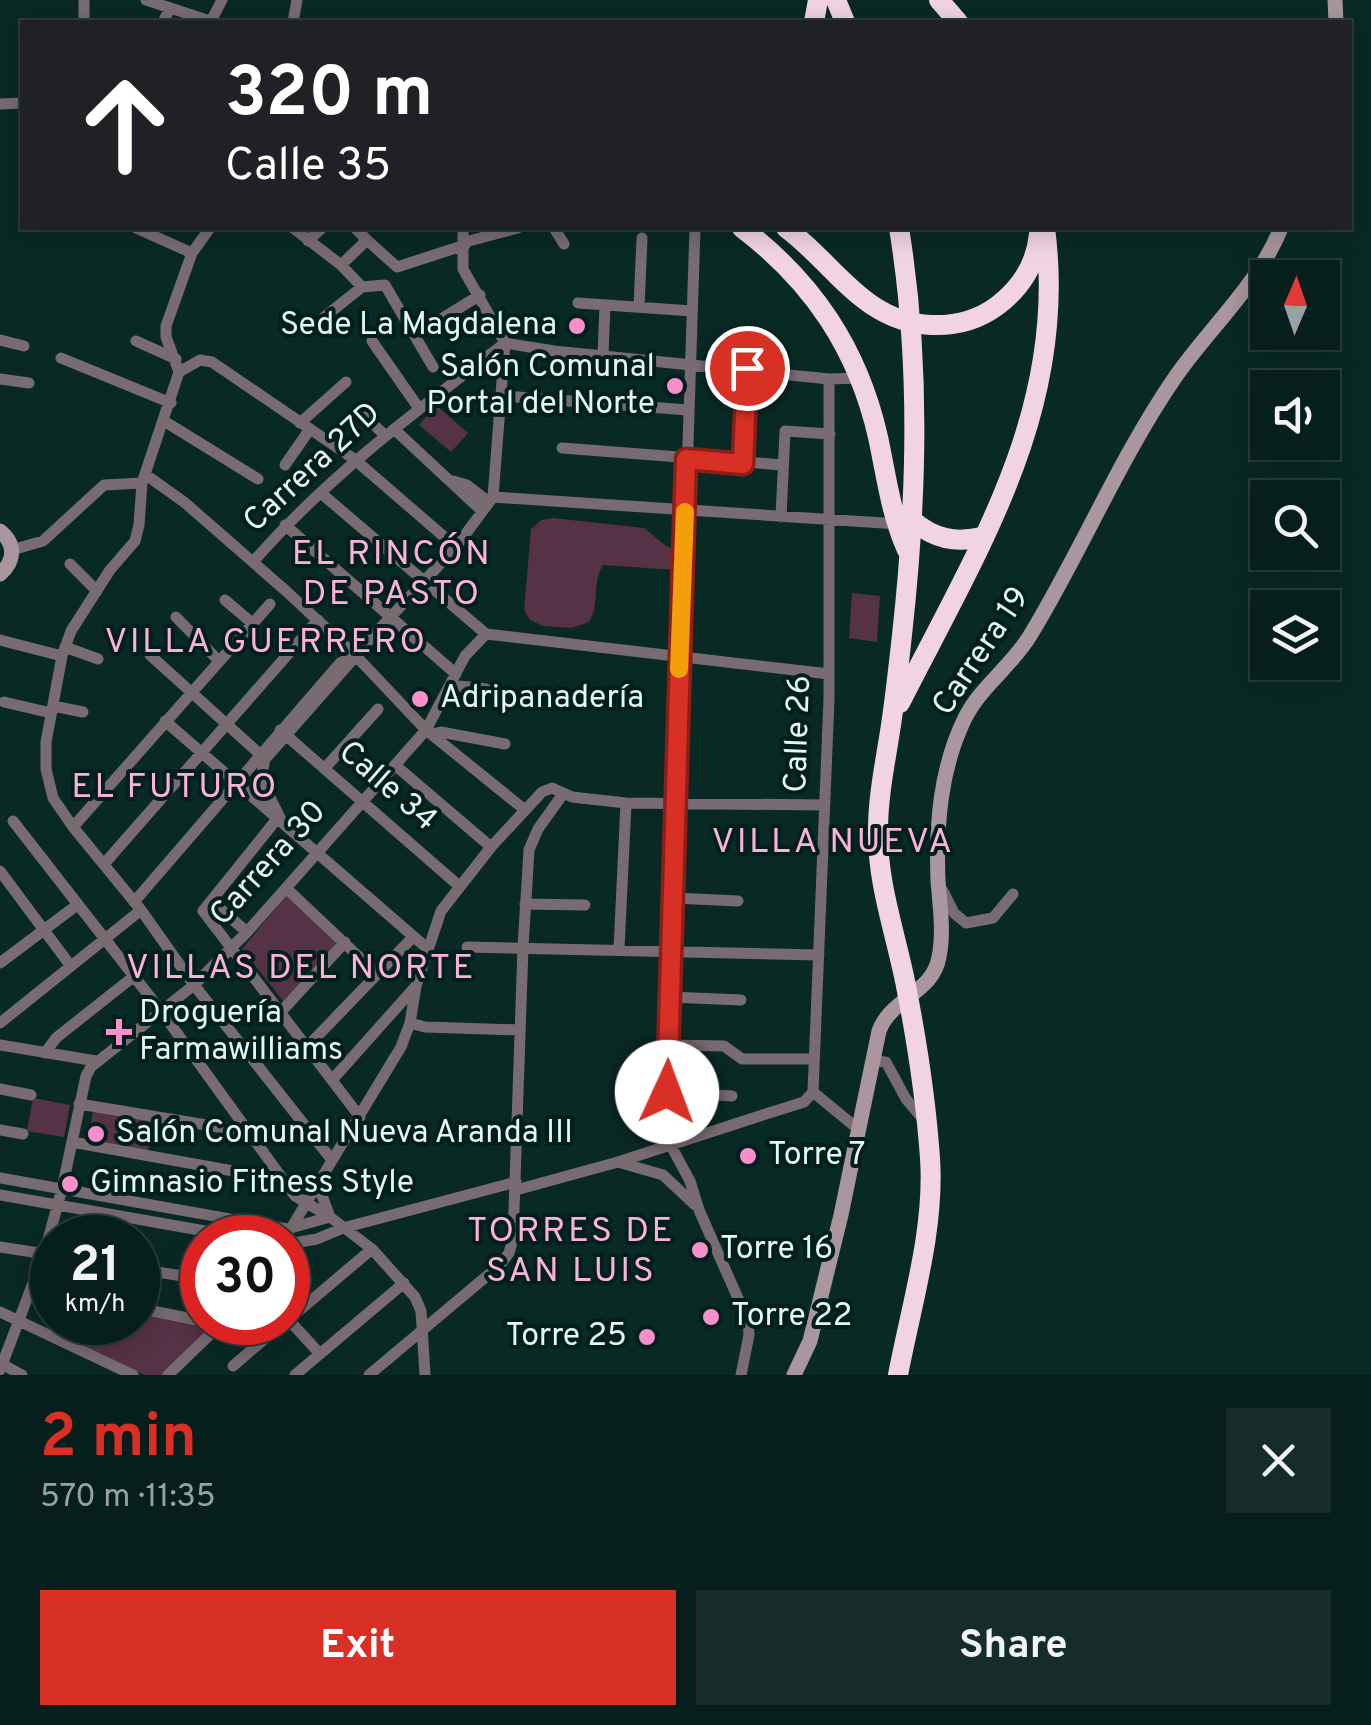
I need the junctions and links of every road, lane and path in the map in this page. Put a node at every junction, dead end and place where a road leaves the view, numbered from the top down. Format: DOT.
graph roads {
  1 [pos="84,0"];
  2 [pos="146,0"];
  3 [pos="939,0"];
  4 [pos="177,6"];
  5 [pos="84,17"];
  6 [pos="208,20"];
  7 [pos="956,20"];
  8 [pos="140,230"];
  9 [pos="209,230"];
  10 [pos="296,230"];
  11 [pos="320,230"];
  12 [pos="357,230"];
  13 [pos="463,230"];
  14 [pos="511,230"];
  15 [pos="555,230"];
  16 [pos="695,230"];
  17 [pos="745,230"];
  18 [pos="789,230"];
  19 [pos="899,230"];
  20 [pos="1042,230"];
  21 [pos="1042,230"];
  22 [pos="1280,230"];
  23 [pos="642,238"];
  24 [pos="308,240"];
  25 [pos="367,240"];
  26 [pos="465,244"];
  27 [pos="564,244"];
  28 [pos="192,253"];
  29 [pos="341,265"];
  30 [pos="362,287"];
  31 [pos="480,295"];
  32 [pos="578,304"];
  33 [pos="605,305"];
  34 [pos="639,307"];
  35 [pos="692,310"];
  36 [pos="323,318"];
  37 [pos="430,326"];
  38 [pos="0,340"];
  39 [pos="136,341"];
  40 [pos="372,341"];
  41 [pos="506,342"];
  42 [pos="24,346"];
  43 [pos="603,356"];
  44 [pos="61,358"];
  45 [pos="690,364"];
  46 [pos="178,366"];
  47 [pos="433,366"];
  48 [pos="747,368"];
  49 [pos="0,378"];
  50 [pos="862,378"];
  51 [pos="830,379"];
  52 [pos="346,382"];
  53 [pos="29,384"];
  54 [pos="502,396"];
  55 [pos="171,403"];
  56 [pos="418,408"];
  57 [pos="688,410"];
  58 [pos="365,416"];
  59 [pos="164,421"];
  60 [pos="305,426"];
  61 [pos="390,433"];
  62 [pos="830,434"];
  63 [pos="562,448"];
  64 [pos="686,459"];
  65 [pos="354,460"];
  66 [pos="743,464"];
  67 [pos="783,465"];
  68 [pos="286,466"];
  69 [pos="258,478"];
  70 [pos="144,479"];
  71 [pos="322,494"];
  72 [pos="488,503"];
  73 [pos="685,510"];
  74 [pos="780,517"];
  75 [pos="829,520"];
  76 [pos="905,522"];
  77 [pos="285,525"];
  78 [pos="0,531"];
  79 [pos="985,536"];
  80 [pos="456,547"];
  81 [pos="12,550"];
  82 [pos="253,562"];
  83 [pos="70,564"];
  84 [pos="0,574"];
  85 [pos="424,582"];
  86 [pos="97,591"];
  87 [pos="225,600"];
  88 [pos="270,604"];
  89 [pos="389,617"];
  90 [pos="176,618"];
  91 [pos="318,620"];
  92 [pos="252,623"];
  93 [pos="486,634"];
  94 [pos="0,640"];
  95 [pos="63,651"];
  96 [pos="150,655"];
  97 [pos="355,655"];
  98 [pos="679,655"];
  99 [pos="98,659"];
  100 [pos="219,661"];
  101 [pos="829,674"];
  102 [pos="454,680"];
  103 [pos="486,690"];
  104 [pos="190,692"];
  105 [pos="4,702"];
  106 [pos="52,709"];
  107 [pos="378,709"];
  108 [pos="83,712"];
  109 [pos="892,719"];
  110 [pos="166,721"];
  111 [pos="228,726"];
  112 [pos="429,732"];
  113 [pos="282,734"];
  114 [pos="505,744"];
  115 [pos="203,754"];
  116 [pos="263,756"];
  117 [pos="395,765"];
  118 [pos="325,768"];
  119 [pos="237,786"];
  120 [pos="563,794"];
  121 [pos="363,801"];
  122 [pos="678,802"];
  123 [pos="626,803"];
  124 [pos="824,805"];
  125 [pos="525,810"];
  126 [pos="13,821"];
  127 [pos="281,824"];
  128 [pos="73,827"];
  129 [pos="491,846"];
  130 [pos="316,852"];
  131 [pos="104,864"];
  132 [pos="938,866"];
  133 [pos="0,871"];
  134 [pos="458,885"];
  135 [pos="286,888"];
  136 [pos="1012,894"];
  137 [pos="674,898"];
  138 [pos="210,901"];
  139 [pos="738,901"];
  140 [pos="525,904"];
  141 [pos="77,905"];
  142 [pos="586,905"];
  143 [pos="138,906"];
  144 [pos="45,929"];
  145 [pos="247,932"];
  146 [pos="412,938"];
  147 [pos="103,940"];
  148 [pos="344,942"];
  149 [pos="467,947"];
  150 [pos="522,947"];
  151 [pos="232,948"];
  152 [pos="428,949"];
  153 [pos="619,949"];
  154 [pos="671,951"];
  155 [pos="819,955"];
  156 [pos="0,963"];
  157 [pos="70,965"];
  158 [pos="376,974"];
  159 [pos="133,977"];
  160 [pos="194,986"];
  161 [pos="416,986"];
  162 [pos="670,997"];
  163 [pos="741,1000"];
  164 [pos="161,1012"];
  165 [pos="280,1013"];
  166 [pos="0,1022"];
  167 [pos="410,1023"];
  168 [pos="520,1030"];
  169 [pos="0,1045"];
  170 [pos="669,1045"];
  171 [pos="306,1047"];
  172 [pos="46,1053"];
  173 [pos="814,1060"];
  174 [pos="96,1061"];
  175 [pos="873,1061"];
  176 [pos="332,1080"];
  177 [pos="0,1090"];
  178 [pos="667,1092"];
  179 [pos="813,1092"];
  180 [pos="31,1095"];
  181 [pos="732,1096"];
  182 [pos="79,1104"];
  183 [pos="360,1117"];
  184 [pos="927,1124"];
  185 [pos="858,1129"];
  186 [pos="0,1130"];
  187 [pos="248,1132"];
  188 [pos="22,1134"];
  189 [pos="72,1142"];
  190 [pos="670,1144"];
  191 [pos="332,1160"];
  192 [pos="618,1162"];
  193 [pos="0,1178"];
  194 [pos="283,1180"];
  195 [pos="318,1184"];
  196 [pos="516,1186"];
  197 [pos="62,1188"];
  198 [pos="0,1195"];
  199 [pos="57,1204"];
  200 [pos="304,1204"];
  201 [pos="699,1210"];
  202 [pos="55,1215"];
  203 [pos="185,1215"];
  204 [pos="298,1215"];
  205 [pos="330,1217"];
  206 [pos="180,1226"];
  207 [pos="310,1226"];
  208 [pos="343,1228"];
  209 [pos="310,1239"];
  210 [pos="0,1247"];
  211 [pos="372,1249"];
  212 [pos="30,1252"];
  213 [pos="404,1283"];
  214 [pos="30,1297"];
  215 [pos="310,1301"];
  216 [pos="0,1312"];
  217 [pos="19,1322"];
  218 [pos="422,1328"];
  219 [pos="310,1344"];
  220 [pos="197,1345"];
  221 [pos="258,1345"];
  222 [pos="320,1354"];
  223 [pos="1,1366"];
  224 [pos="233,1366"];
  225 [pos="22,1375"];
  226 [pos="133,1375"];
  227 [pos="168,1375"];
  228 [pos="296,1375"];
  229 [pos="370,1375"];
  230 [pos="424,1375"];
  231 [pos="741,1375"];
  232 [pos="794,1375"];
  233 [pos="898,1375"];
  1 -- 5 [label="street"];
  2 -- 4 [label="street"];
  3 -- 7 [label="highway"];
  4 -- 6 [label="street"];
  8 -- 28 [label="street"];
  9 -- 28 [label="street"];
  10 -- 24 [label="street"];
  11 -- 24 [label="street"];
  12 -- 25 [label="street"];
  13 -- 26 [label="street"];
  14 -- 26 [label="street"];
  15 -- 27 [label="street"];
  16 -- 35 [label="street"];
  17 -- 50 [label="highway"];
  18 -- 20 [label="highway"];
  19 -- 76 [label="highway"];
  21 -- 79 [label="highway"];
  22 -- 132 [label="street, Carrera 19"];
  23 -- 34 [label="street"];
  24 -- 29 [label="street"];
  25 -- 26 [label="street"];
  25 -- 29 [label="street"];
  26 -- 31 [label="street"];
  28 -- 46 [label="street"];
  29 -- 30 [label="street"];
  30 -- 36 [label="street"];
  30 -- 47 [label="street"];
  31 -- 37 [label="street"];
  31 -- 41 [label="street"];
  32 -- 33 [label="street"];
  33 -- 34 [label="street"];
  33 -- 43 [label="street"];
  34 -- 35 [label="street"];
  35 -- 45 [label="street"];
  38 -- 42 [label="street"];
  39 -- 46 [label="street"];
  40 -- 56 [label="street"];
  41 -- 43 [label="street"];
  41 -- 54 [label="street"];
  41 -- 56 [label="street, Carrera 27D"];
  43 -- 45 [label="street"];
  44 -- 55 [label="street"];
  45 -- 48 [label="street"];
  45 -- 57 [label="street"];
  46 -- 55 [label="street"];
  46 -- 60 [label="street"];
  48 -- 51 [label="street"];
  48 -- 66 [label="street"];
  49 -- 53 [label="street"];
  50 -- 51 [label="street"];
  50 -- 76 [label="highway"];
  51 -- 62 [label="street, Calle 26"];
  52 -- 60 [label="street"];
  54 -- 57 [label="street"];
  54 -- 72 [label="street"];
  55 -- 59 [label="street"];
  56 -- 61 [label="street, Carrera 27D"];
  57 -- 64 [label="street"];
  58 -- 61 [label="street"];
  59 -- 69 [label="street"];
  59 -- 70 [label="street"];
  60 -- 65 [label="street"];
  60 -- 68 [label="street"];
  61 -- 65 [label="street, Carrera 27D"];
  61 -- 72 [label="street"];
  62 -- 67 [label="street"];
  62 -- 75 [label="street, Calle 26"];
  63 -- 64 [label="street"];
  64 -- 66 [label="street"];
  64 -- 73 [label="street"];
  65 -- 71 [label="street, Carrera 27D"];
  65 -- 80 [label="street"];
  66 -- 67 [label="street"];
  67 -- 74 [label="street"];
  70 -- 81 [label="street"];
  70 -- 82 [label="street"];
  70 -- 86 [label="street"];
  71 -- 77 [label="street, Carrera 27D"];
  71 -- 85 [label="street"];
  72 -- 73 [label="street"];
  72 -- 80 [label="street"];
  73 -- 74 [label="street"];
  73 -- 98 [label="street"];
  74 -- 75 [label="street"];
  75 -- 76 [label="street"];
  75 -- 101 [label="street, Calle 26"];
  76 -- 79 [label="highway"];
  76 -- 109 [label="highway"];
  77 -- 82 [label="street, Carrera 27D"];
  77 -- 89 [label="street"];
  78 -- 81 [label="street"];
  79 -- 109 [label="highway"];
  80 -- 85 [label="street"];
  81 -- 84 [label="street"];
  82 -- 91 [label="street"];
  83 -- 86 [label="street"];
  85 -- 89 [label="street"];
  85 -- 93 [label="street"];
  86 -- 95 [label="street"];
  87 -- 92 [label="street"];
  88 -- 92 [label="street"];
  89 -- 97 [label="street"];
  89 -- 102 [label="street"];
  90 -- 100 [label="street"];
  91 -- 97 [label="street"];
  91 -- 111 [label="street"];
  92 -- 100 [label="street"];
  93 -- 98 [label="street"];
  93 -- 102 [label="street, Carrera 30"];
  94 -- 95 [label="street"];
  95 -- 99 [label="street"];
  95 -- 106 [label="street"];
  96 -- 104 [label="street"];
  97 -- 112 [label="street"];
  97 -- 113 [label="street"];
  98 -- 101 [label="street"];
  98 -- 122 [label="street"];
  100 -- 104 [label="street"];
  101 -- 124 [label="street, Calle 26"];
  102 -- 103 [label="street"];
  102 -- 112 [label="street, Carrera 30"];
  104 -- 110 [label="street"];
  104 -- 111 [label="street"];
  105 -- 106 [label="street"];
  106 -- 108 [label="street"];
  106 -- 128 [label="street"];
  107 -- 118 [label="street"];
  109 -- 184 [label="highway"];
  110 -- 115 [label="street"];
  110 -- 128 [label="street"];
  111 -- 115 [label="street"];
  111 -- 116 [label="street"];
  112 -- 114 [label="street"];
  112 -- 117 [label="street, Carrera 30"];
  112 -- 125 [label="street"];
  113 -- 116 [label="street"];
  113 -- 118 [label="street, Calle 34"];
  115 -- 119 [label="street"];
  115 -- 131 [label="street"];
  116 -- 119 [label="street"];
  116 -- 127 [label="street"];
  117 -- 121 [label="street, Carrera 30"];
  117 -- 129 [label="street"];
  118 -- 121 [label="street, Calle 34"];
  119 -- 127 [label="street"];
  119 -- 143 [label="street"];
  120 -- 123 [label="street"];
  120 -- 125 [label="street"];
  120 -- 140 [label="street"];
  121 -- 130 [label="street, Carrera 30"];
  121 -- 134 [label="street, Calle 34"];
  122 -- 123 [label="street"];
  122 -- 124 [label="street"];
  122 -- 137 [label="street"];
  123 -- 153 [label="street"];
  124 -- 155 [label="street, Calle 26"];
  125 -- 129 [label="street"];
  126 -- 141 [label="street"];
  127 -- 130 [label="street"];
  127 -- 138 [label="street"];
  128 -- 131 [label="street"];
  129 -- 134 [label="street"];
  130 -- 135 [label="street, Carrera 30"];
  130 -- 146 [label="street"];
  131 -- 143 [label="street"];
  132 -- 136 [label="street"];
  132 -- 175 [label="street, Carrera 19"];
  133 -- 144 [label="street"];
  134 -- 152 [label="street"];
  135 -- 145 [label="street, Carrera 30"];
  135 -- 148 [label="street"];
  137 -- 139 [label="street"];
  137 -- 154 [label="street"];
  138 -- 145 [label="street"];
  138 -- 151 [label="street"];
  140 -- 142 [label="street"];
  140 -- 150 [label="street"];
  141 -- 144 [label="street"];
  141 -- 147 [label="street"];
  143 -- 147 [label="street"];
  143 -- 160 [label="street"];
  144 -- 156 [label="street"];
  144 -- 157 [label="street"];
  145 -- 151 [label="street, Carrera 30"];
  146 -- 152 [label="street"];
  146 -- 158 [label="street"];
  147 -- 157 [label="street"];
  147 -- 159 [label="street"];
  148 -- 158 [label="street"];
  148 -- 165 [label="street"];
  149 -- 150 [label="street"];
  150 -- 153 [label="street"];
  150 -- 168 [label="street"];
  151 -- 160 [label="street, Carrera 30"];
  151 -- 165 [label="street"];
  152 -- 161 [label="street"];
  153 -- 154 [label="street"];
  154 -- 155 [label="street"];
  154 -- 162 [label="street"];
  155 -- 173 [label="street, Calle 26"];
  157 -- 166 [label="street"];
  158 -- 171 [label="street"];
  159 -- 164 [label="street"];
  159 -- 172 [label="street"];
  160 -- 164 [label="street, Carrera 30"];
  160 -- 191 [label="street"];
  161 -- 167 [label="street"];
  161 -- 176 [label="street"];
  162 -- 163 [label="street"];
  162 -- 170 [label="street"];
  164 -- 174 [label="street, Carrera 30"];
  164 -- 187 [label="street"];
  165 -- 171 [label="street"];
  167 -- 168 [label="street"];
  167 -- 183 [label="street"];
  168 -- 196 [label="street"];
  169 -- 172 [label="street"];
  170 -- 173 [label="street"];
  170 -- 178 [label="street"];
  171 -- 176 [label="street"];
  172 -- 174 [label="street"];
  173 -- 179 [label="street, Calle 26"];
  174 -- 182 [label="street"];
  175 -- 184 [label="street"];
  175 -- 185 [label="street, Carrera 19"];
  176 -- 183 [label="street"];
  177 -- 180 [label="street"];
  178 -- 181 [label="street"];
  178 -- 190 [label="street"];
  179 -- 185 [label="street"];
  179 -- 190 [label="street"];
  182 -- 187 [label="street"];
  182 -- 189 [label="street"];
  183 -- 191 [label="street"];
  184 -- 233 [label="highway"];
  185 -- 232 [label="street, Carrera 19"];
  186 -- 188 [label="street"];
  187 -- 194 [label="street"];
  189 -- 194 [label="street"];
  189 -- 197 [label="street"];
  190 -- 192 [label="street"];
  190 -- 201 [label="street"];
  191 -- 195 [label="street"];
  192 -- 196 [label="street"];
  192 -- 201 [label="street"];
  193 -- 197 [label="street"];
  194 -- 200 [label="street"];
  195 -- 200 [label="street"];
  195 -- 205 [label="street"];
  196 -- 208 [label="street"];
  196 -- 218 [label="street"];
  197 -- 199 [label="street"];
  197 -- 203 [label="street"];
  198 -- 199 [label="street"];
  199 -- 202 [label="street"];
  199 -- 206 [label="street"];
  200 -- 204 [label="street"];
  200 -- 205 [label="street"];
  201 -- 231 [label="street"];
  205 -- 207 [label="street"];
  205 -- 208 [label="street"];
  208 -- 209 [label="street"];
  208 -- 211 [label="street"];
  210 -- 212 [label="street"];
  211 -- 213 [label="street"];
  211 -- 215 [label="street"];
  213 -- 218 [label="street"];
  213 -- 222 [label="street"];
  214 -- 217 [label="street"];
  216 -- 217 [label="street"];
  217 -- 223 [label="street"];
  217 -- 226 [label="street"];
  218 -- 229 [label="street"];
  218 -- 230 [label="street"];
  219 -- 222 [label="street"];
  220 -- 227 [label="street"];
  221 -- 224 [label="street"];
  222 -- 228 [label="street"];
  223 -- 225 [label="street"];
}
